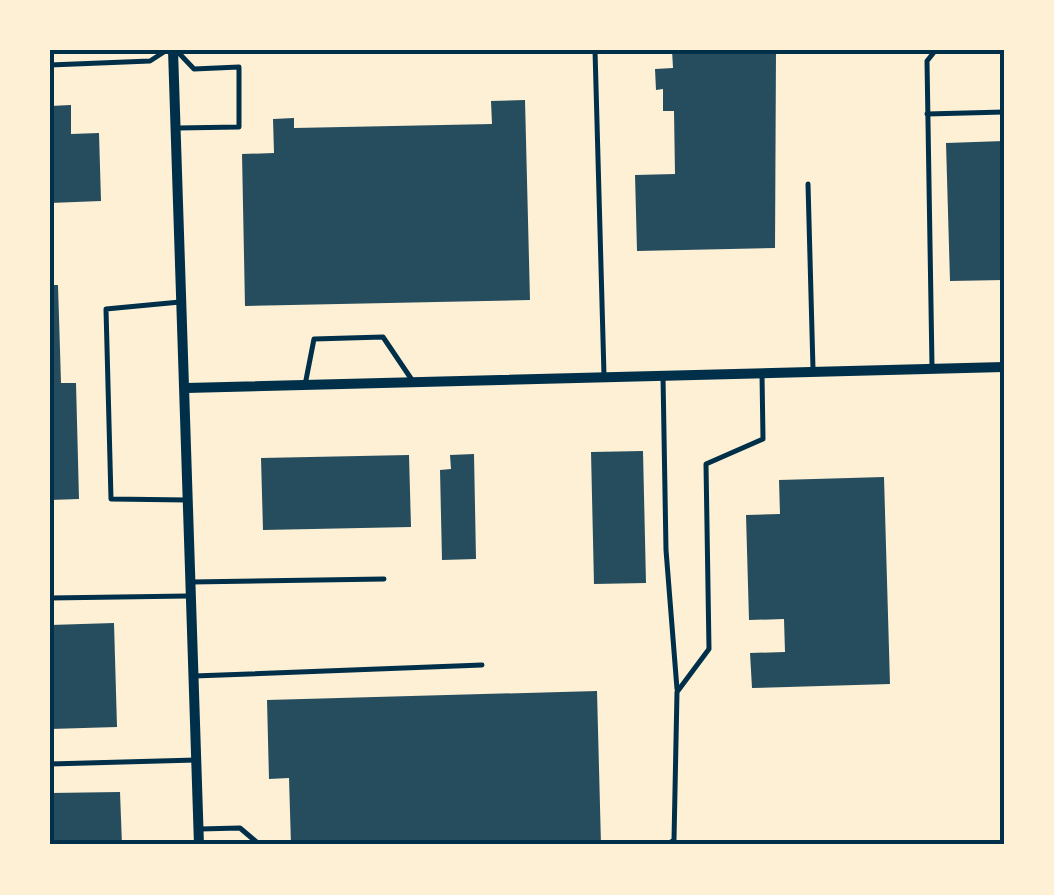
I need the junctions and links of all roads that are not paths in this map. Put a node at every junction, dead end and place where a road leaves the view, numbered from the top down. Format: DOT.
graph roads {
  1 [pos="172,50"];
  2 [pos="594,50"];
  3 [pos="962,50"];
  4 [pos="50,65"];
  5 [pos="1004,112"];
  6 [pos="928,114"];
  7 [pos="178,128"];
  8 [pos="808,184"];
  9 [pos="183,302"];
  10 [pos="1004,366"];
  11 [pos="932,369"];
  12 [pos="813,372"];
  13 [pos="762,374"];
  14 [pos="663,376"];
  15 [pos="604,378"];
  16 [pos="414,382"];
  17 [pos="305,385"];
  18 [pos="186,388"];
  19 [pos="189,500"];
  20 [pos="384,579"];
  21 [pos="191,582"];
  22 [pos="191,596"];
  23 [pos="50,598"];
  24 [pos="482,666"];
  25 [pos="194,676"];
  26 [pos="677,692"];
  27 [pos="196,760"];
  28 [pos="50,764"];
  29 [pos="199,829"];
  30 [pos="199,845"];
  31 [pos="260,845"];
  32 [pos="666,845"];
  1 -- 4 [label="lane"];
  1 -- 7 [label="street"];
  1 -- 7 [label="lane"];
  2 -- 15 [label="lane"];
  3 -- 6 [label="lane"];
  5 -- 6 [label="lane"];
  6 -- 11 [label="lane"];
  7 -- 9 [label="street"];
  8 -- 12 [label="lane"];
  9 -- 18 [label="street"];
  9 -- 19 [label="lane"];
  10 -- 11 [label="street"];
  11 -- 12 [label="street"];
  12 -- 13 [label="street"];
  13 -- 14 [label="street"];
  13 -- 26 [label="lane"];
  14 -- 15 [label="street"];
  14 -- 26 [label="lane"];
  15 -- 16 [label="street"];
  16 -- 17 [label="street"];
  16 -- 17 [label="lane"];
  17 -- 18 [label="street"];
  18 -- 19 [label="street"];
  19 -- 21 [label="street"];
  20 -- 21 [label="lane"];
  21 -- 22 [label="street"];
  22 -- 23 [label="lane"];
  22 -- 25 [label="street"];
  24 -- 25 [label="lane"];
  25 -- 27 [label="street"];
  26 -- 32 [label="lane"];
  27 -- 28 [label="lane"];
  27 -- 29 [label="street"];
  29 -- 30 [label="street"];
  29 -- 31 [label="lane"];
}
